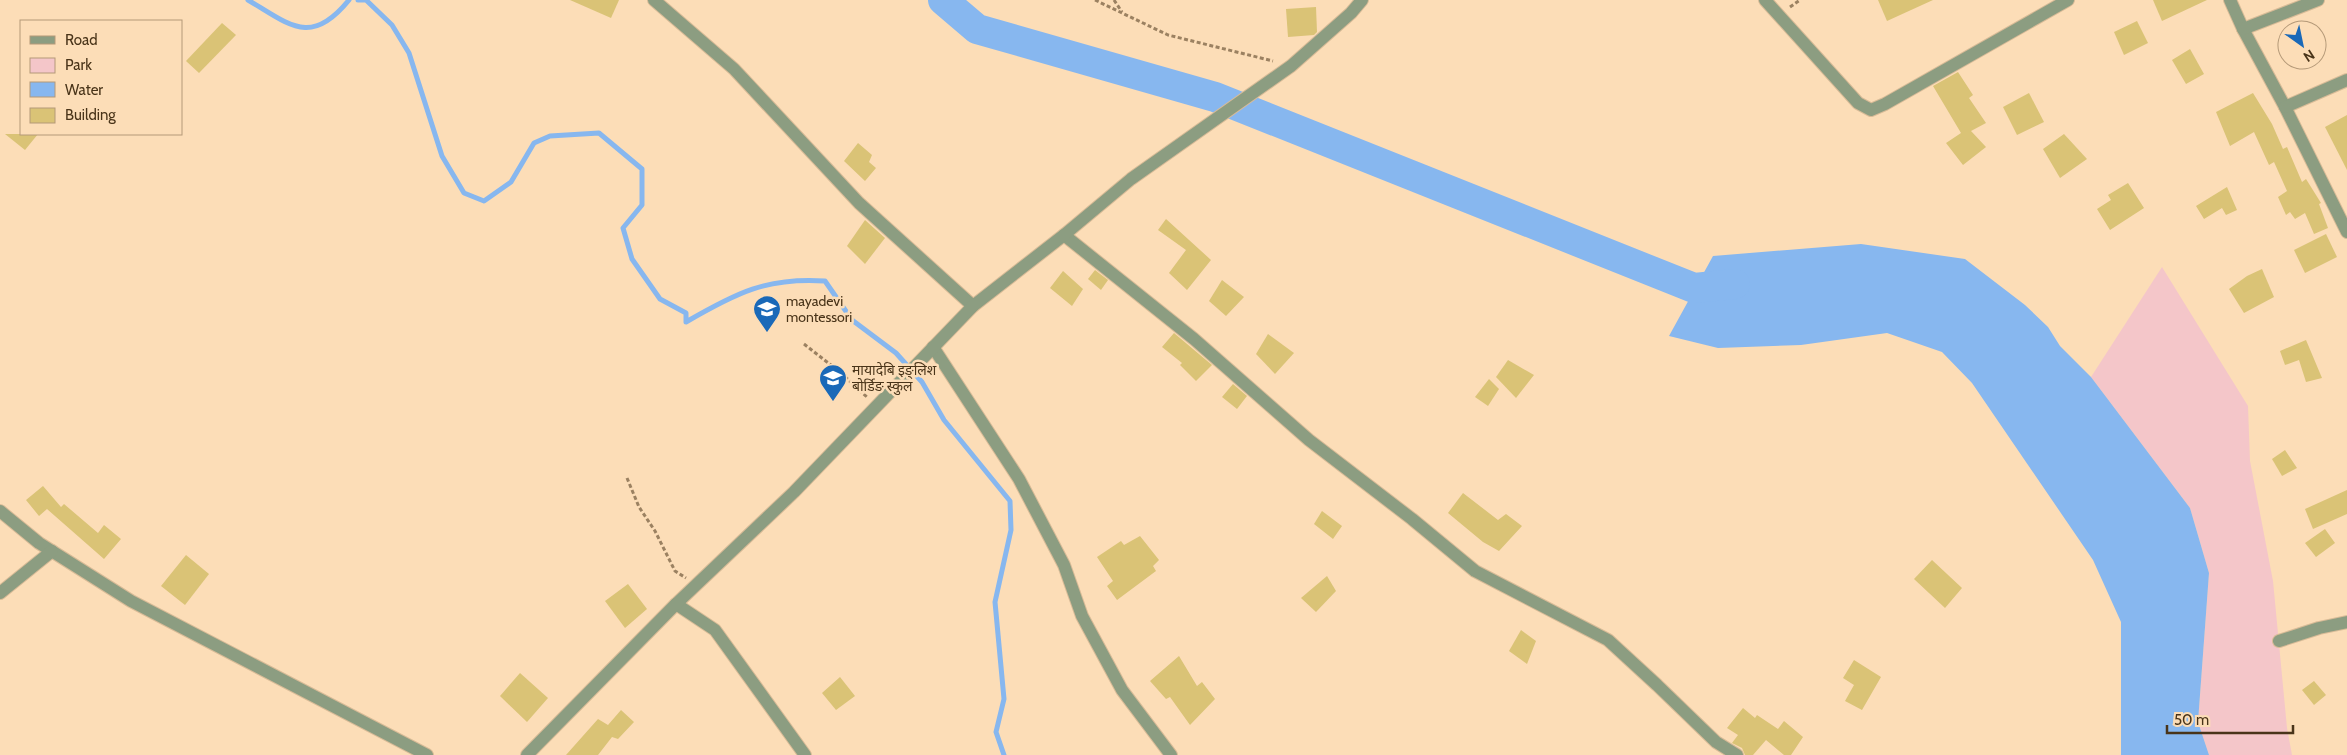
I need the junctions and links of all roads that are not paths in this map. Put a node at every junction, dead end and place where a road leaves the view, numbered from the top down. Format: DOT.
graph roads {
  1 [pos="654,0"];
  2 [pos="1362,0"];
  3 [pos="1765,0"];
  4 [pos="2068,0"];
  5 [pos="2230,0"];
  6 [pos="2318,0"];
  7 [pos="2243,30"];
  8 [pos="2347,80"];
  9 [pos="2285,107"];
  10 [pos="2347,232"];
  11 [pos="1064,235"];
  12 [pos="973,306"];
  13 [pos="933,347"];
  14 [pos="0,511"];
  15 [pos="52,551"];
  16 [pos="0,593"];
  17 [pos="676,604"];
  18 [pos="2347,622"];
  19 [pos="2279,641"];
  20 [pos="428,755"];
  21 [pos="527,755"];
  22 [pos="805,755"];
  23 [pos="1171,755"];
  24 [pos="1737,755"];
  1 -- 12 [label="street"];
  2 -- 11 [label="street"];
  3 -- 4 [label="street"];
  5 -- 7 [label="street"];
  6 -- 7 [label="street"];
  7 -- 9 [label="street"];
  8 -- 9 [label="street"];
  9 -- 10 [label="street"];
  11 -- 12 [label="street"];
  11 -- 24 [label="street"];
  12 -- 13 [label="street"];
  13 -- 17 [label="street"];
  13 -- 23 [label="street"];
  14 -- 15 [label="street"];
  15 -- 16 [label="street"];
  15 -- 20 [label="street"];
  17 -- 21 [label="street"];
  17 -- 22 [label="street"];
  18 -- 19 [label="street"];
}
